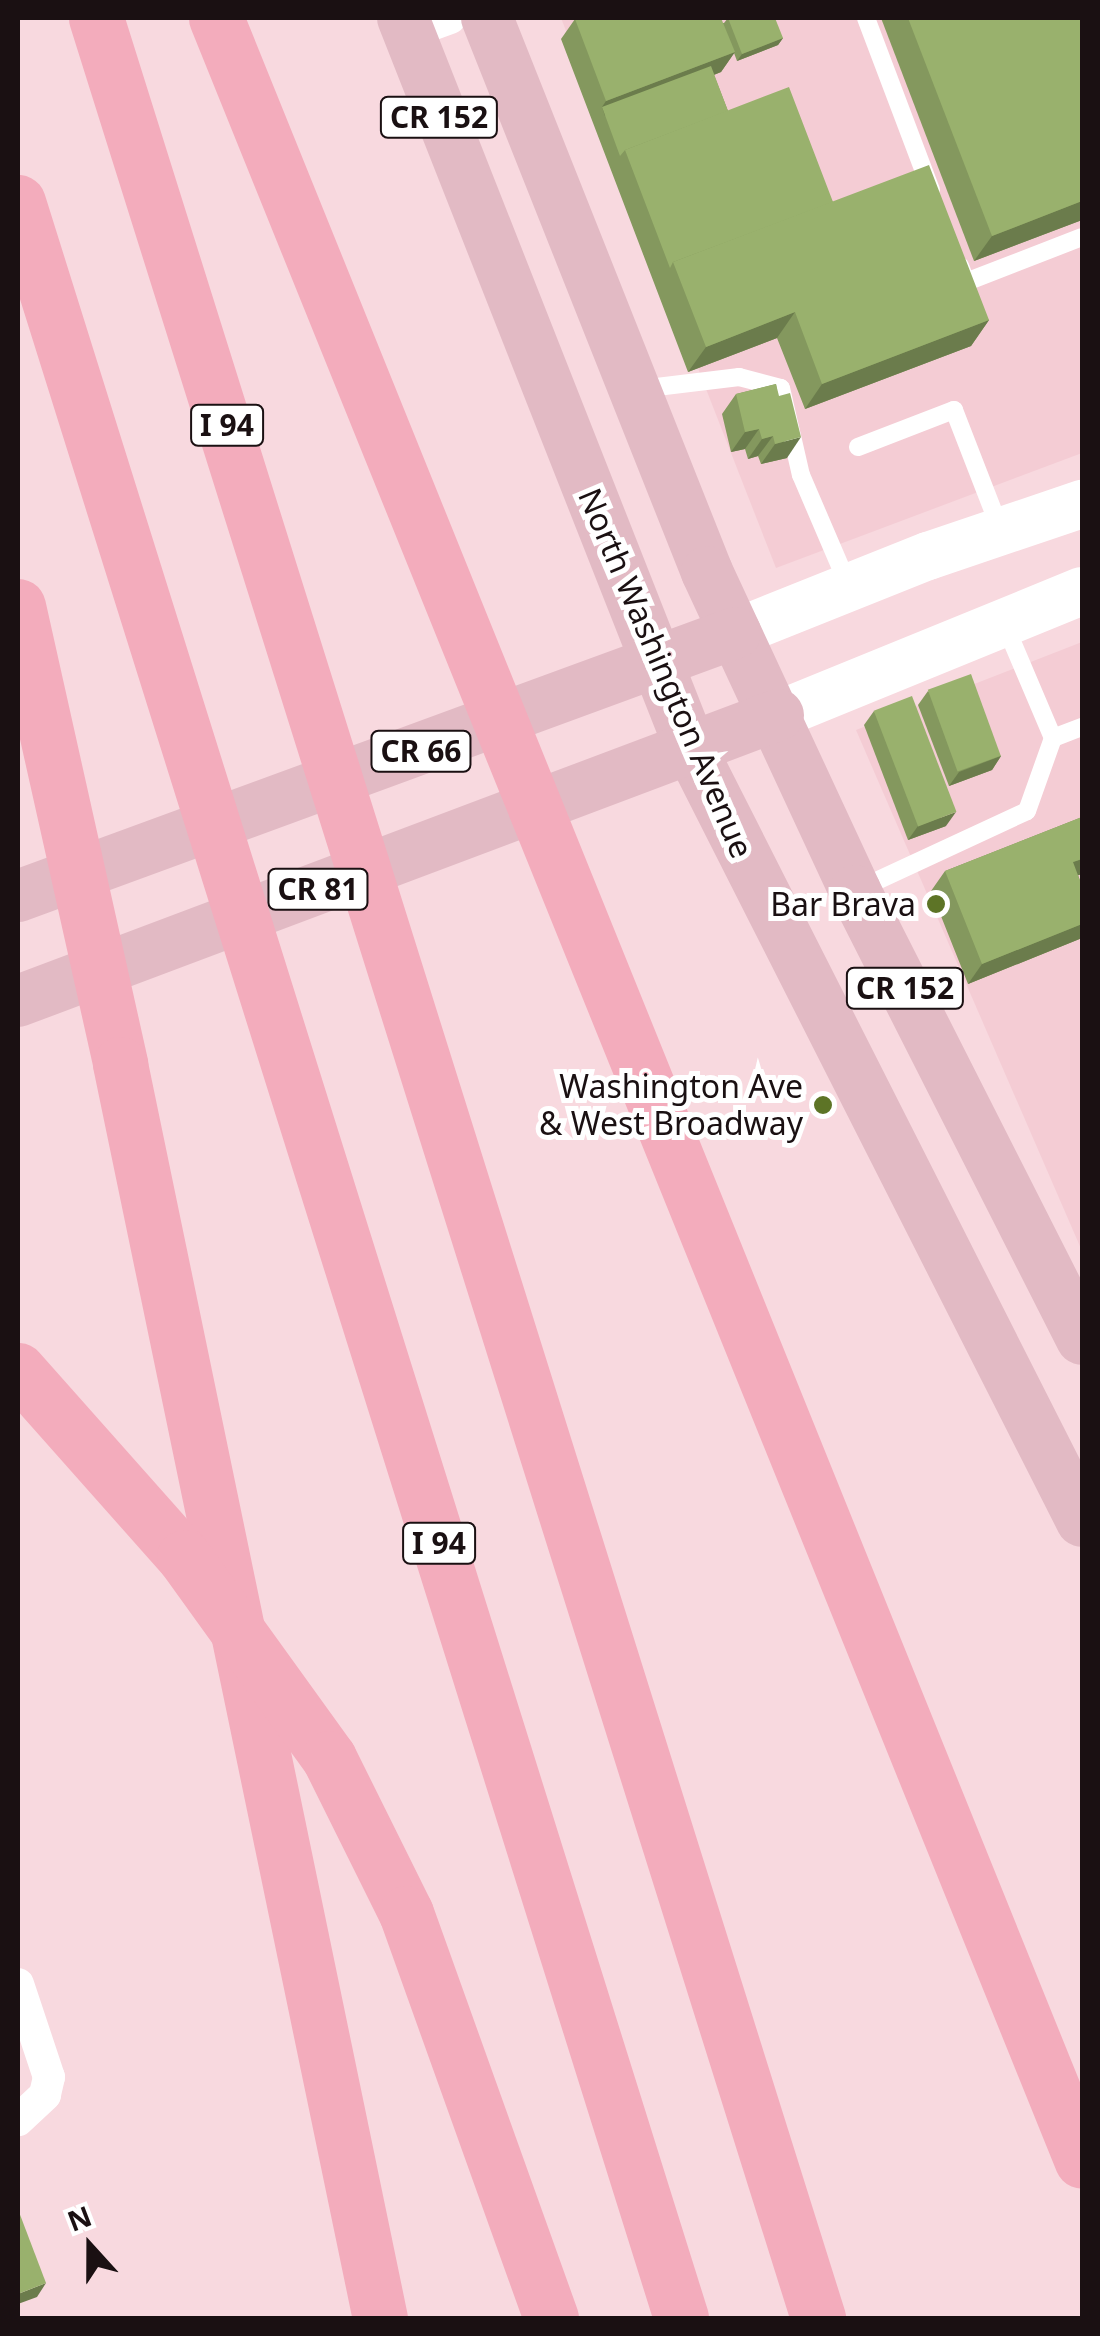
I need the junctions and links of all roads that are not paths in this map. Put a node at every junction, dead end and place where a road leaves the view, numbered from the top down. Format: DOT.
graph roads {
  1 [pos="96,18"];
  2 [pos="216,18"];
  3 [pos="487,18"];
  4 [pos="866,18"];
  5 [pos="421,23"];
  6 [pos="18,202"];
  7 [pos="939,211"];
  8 [pos="1082,237"];
  9 [pos="952,246"];
  10 [pos="634,390"];
  11 [pos="858,447"];
  12 [pos="1082,504"];
  13 [pos="1001,531"];
  14 [pos="850,588"];
  15 [pos="1082,591"];
  16 [pos="18,606"];
  17 [pos="1004,624"];
  18 [pos="696,648"];
  19 [pos="759,722"];
  20 [pos="1082,727"];
  21 [pos="1052,738"];
  22 [pos="691,749"];
  23 [pos="855,891"];
  24 [pos="18,896"];
  25 [pos="21,1000"];
  26 [pos="1082,1339"];
  27 [pos="18,1370"];
  28 [pos="1082,1521"];
  29 [pos="18,1984"];
  30 [pos="18,2120"];
  31 [pos="1082,2161"];
  32 [pos="380,2318"];
  33 [pos="552,2318"];
  34 [pos="681,2318"];
  35 [pos="818,2318"];
  1 -- 35 [label="highway, I 94"];
  2 -- 31 [label="highway"];
  3 -- 10 [label="main road, North Washington Avenue / CR 152"];
  4 -- 7 [label="lane"];
  5 -- 18 [label="main road, North Washington Avenue / CR 152"];
  6 -- 34 [label="highway, I 94"];
  8 -- 9 [label="lane"];
  10 -- 14 [label="lane"];
  10 -- 18 [label="main road, North Washington Avenue / CR 152"];
  11 -- 13 [label="lane"];
  12 -- 13 [label="main road, CR 66"];
  13 -- 14 [label="main road, CR 66"];
  14 -- 18 [label="main road, CR 66"];
  15 -- 17 [label="main road"];
  16 -- 32 [label="highway"];
  17 -- 19 [label="main road"];
  17 -- 21 [label="lane"];
  18 -- 19 [label="main road, North Washington Avenue / CR 152"];
  18 -- 22 [label="main road, North Washington Avenue / CR 152"];
  18 -- 24 [label="main road, CR 66"];
  19 -- 22 [label="main road, CR 81"];
  19 -- 23 [label="main road, North Washington Avenue / CR 152"];
  20 -- 21 [label="lane"];
  21 -- 23 [label="lane"];
  22 -- 25 [label="main road, CR 81"];
  22 -- 28 [label="main road, North Washington Avenue / CR 152"];
  23 -- 26 [label="main road, North Washington Avenue / CR 152"];
  27 -- 33 [label="highway"];
  29 -- 30 [label="street"];
}
